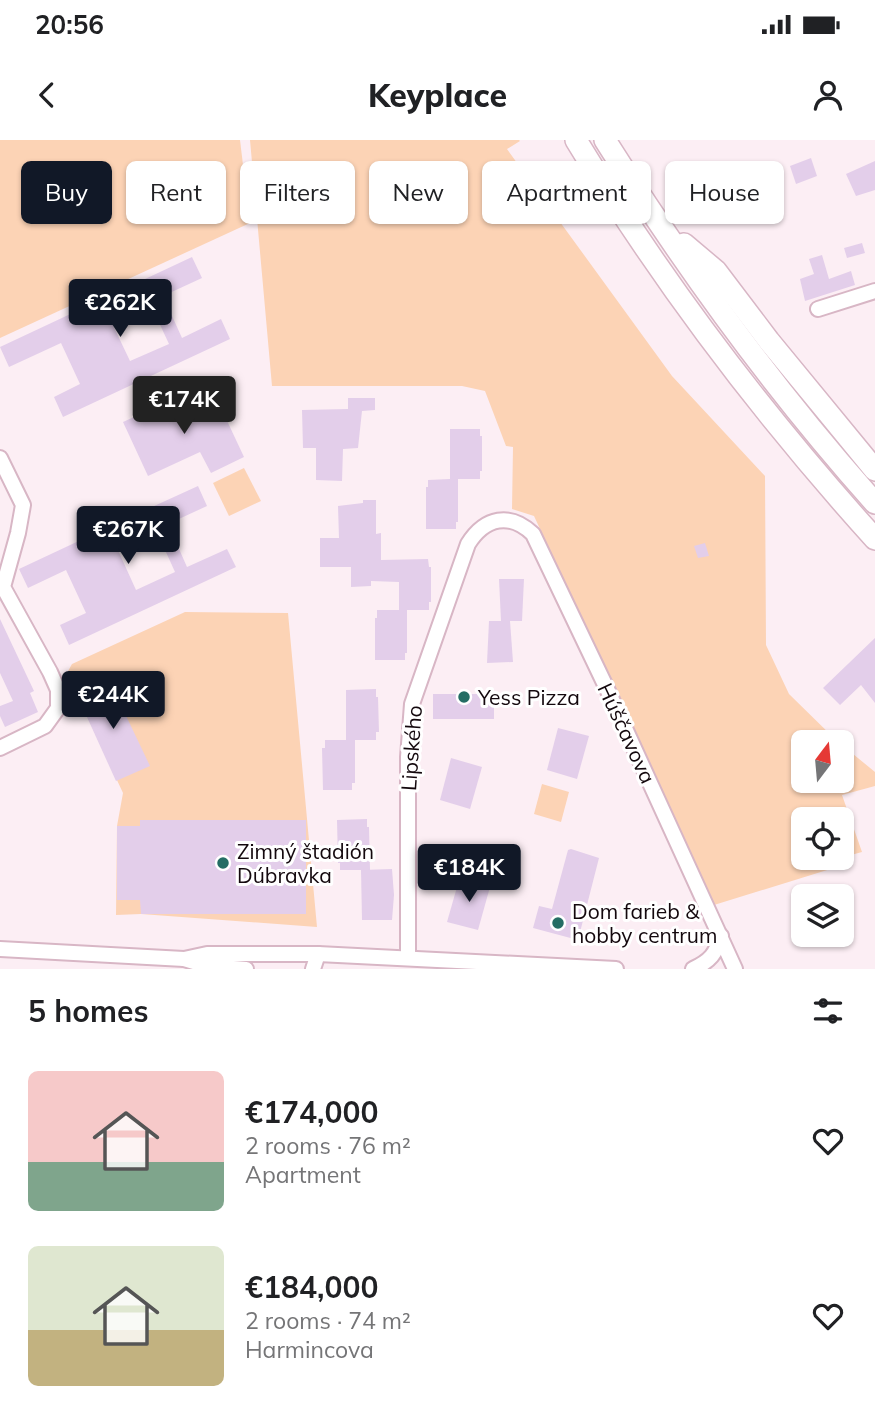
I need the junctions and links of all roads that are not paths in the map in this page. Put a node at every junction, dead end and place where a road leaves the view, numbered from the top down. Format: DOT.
graph roads {
  1 [pos="576,140"];
  2 [pos="606,140"];
  3 [pos="661,225"];
  4 [pos="875,291"];
  5 [pos="818,309"];
  6 [pos="0,458"];
  7 [pos="875,470"];
  8 [pos="875,503"];
  9 [pos="497,521"];
  10 [pos="875,539"];
  11 [pos="0,748"];
  12 [pos="721,936"];
  13 [pos="0,949"];
  14 [pos="318,954"];
  15 [pos="408,958"];
  16 [pos="184,960"];
  17 [pos="246,969"];
  18 [pos="313,969"];
  19 [pos="616,969"];
  20 [pos="693,969"];
  21 [pos="735,969"];
  1 -- 10 [label="highway"];
  2 -- 3 [label="highway"];
  3 -- 7 [label="highway"];
  3 -- 8 [label="highway"];
  4 -- 5 [label="street"];
  6 -- 11 [label="street"];
  9 -- 12 [label="street, Húščavova"];
  9 -- 15 [label="street, Lipského"];
  12 -- 20 [label="street"];
  12 -- 21 [label="street, Húščavova"];
  13 -- 16 [label="street"];
  14 -- 15 [label="street"];
  14 -- 16 [label="street"];
  14 -- 18 [label="street"];
  15 -- 19 [label="street"];
  16 -- 17 [label="street"];
}
